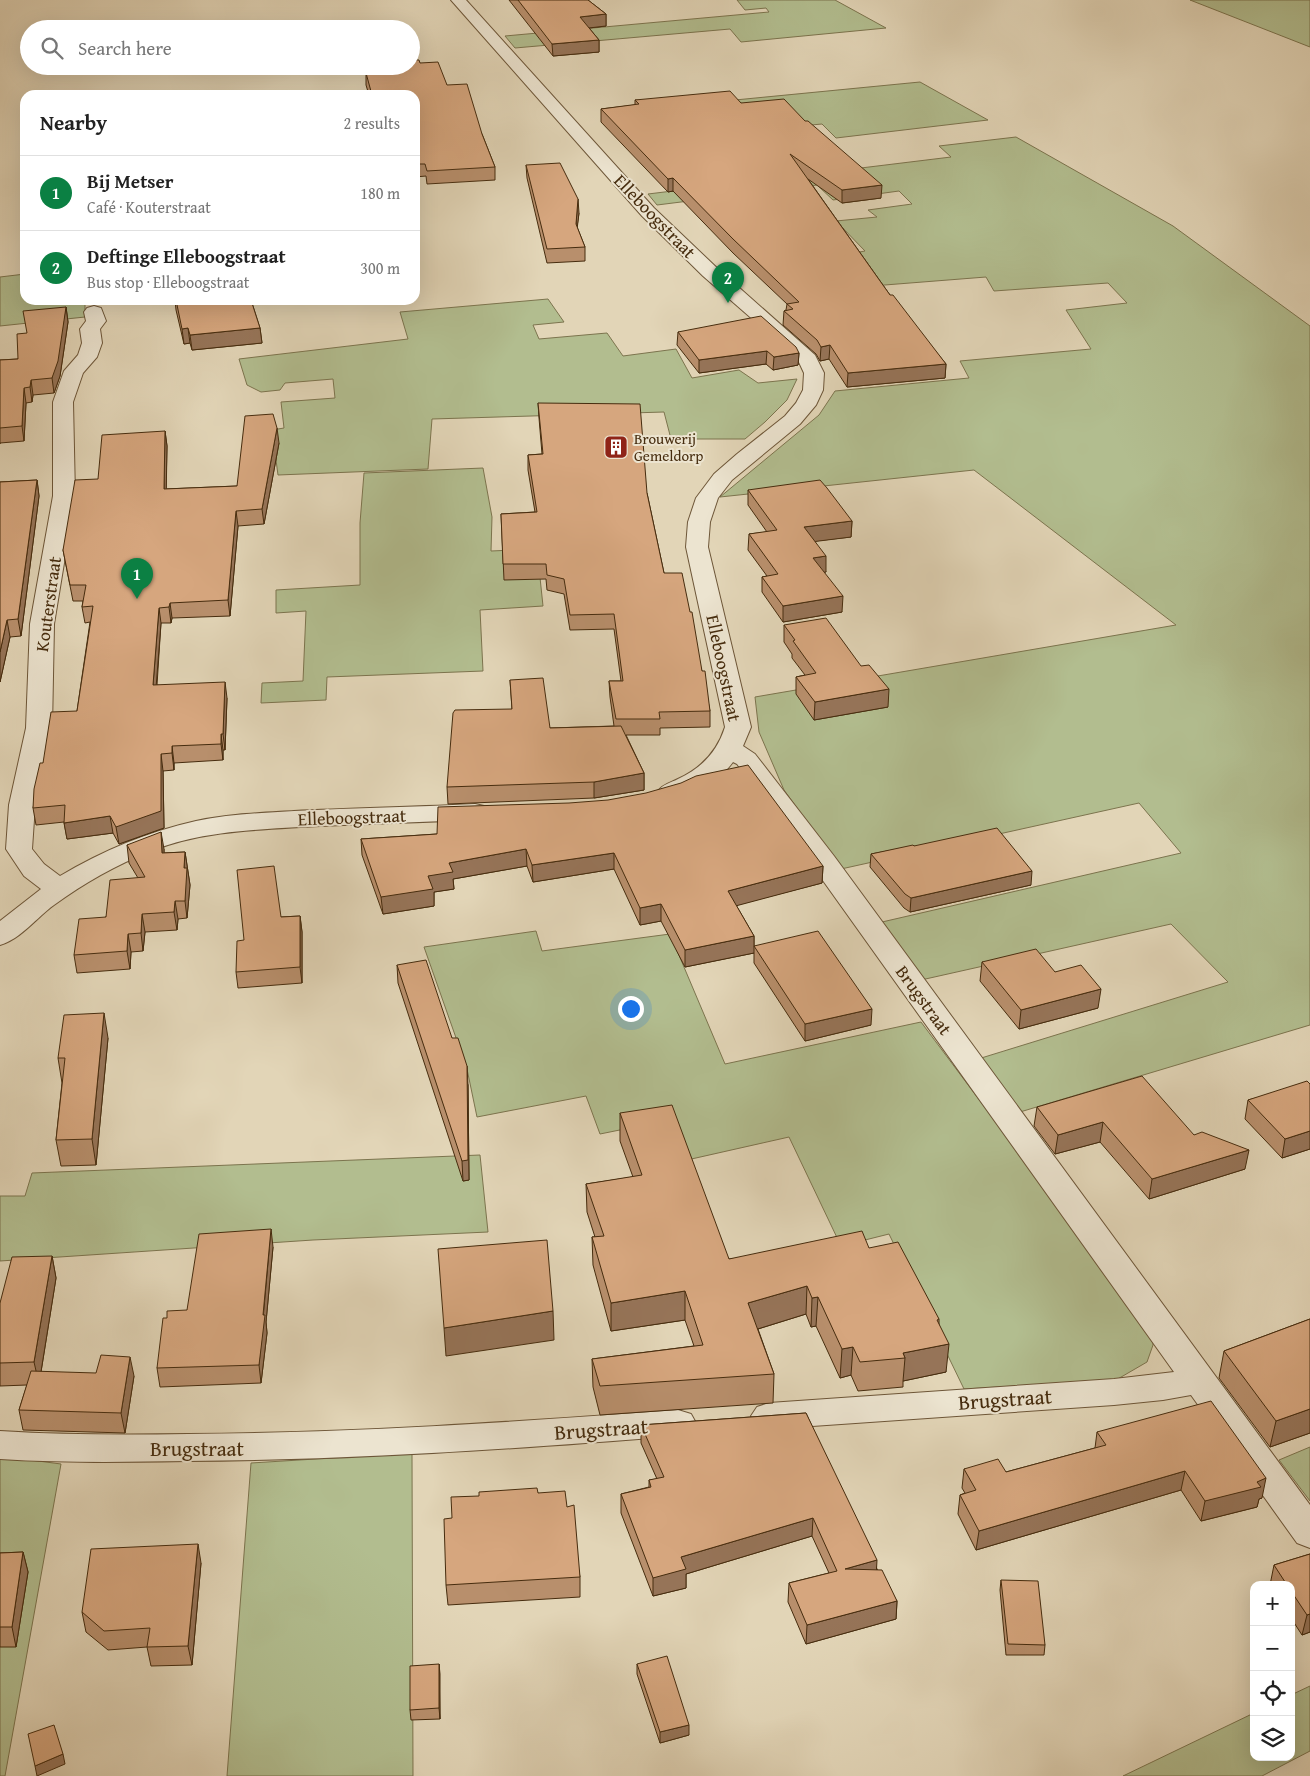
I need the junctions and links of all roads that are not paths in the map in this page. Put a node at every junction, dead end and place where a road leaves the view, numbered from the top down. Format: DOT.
graph roads {
  1 [pos="458,0"];
  2 [pos="94,312"];
  3 [pos="730,749"];
  4 [pos="652,798"];
  5 [pos="493,812"];
  6 [pos="58,888"];
  7 [pos="0,936"];
  8 [pos="1200,1380"];
  9 [pos="0,1445"];
  10 [pos="1310,1533"];
  1 -- 3 [label="street, Elleboogstraat"];
  2 -- 6 [label="street, Kouterstraat"];
  3 -- 4 [label="street, Elleboogstraat"];
  3 -- 8 [label="street, Brugstraat"];
  5 -- 6 [label="street, Elleboogstraat"];
  6 -- 7 [label="street, Elleboogstraat"];
  8 -- 9 [label="street, Brugstraat"];
  8 -- 10 [label="street, Brugstraat"];
}
